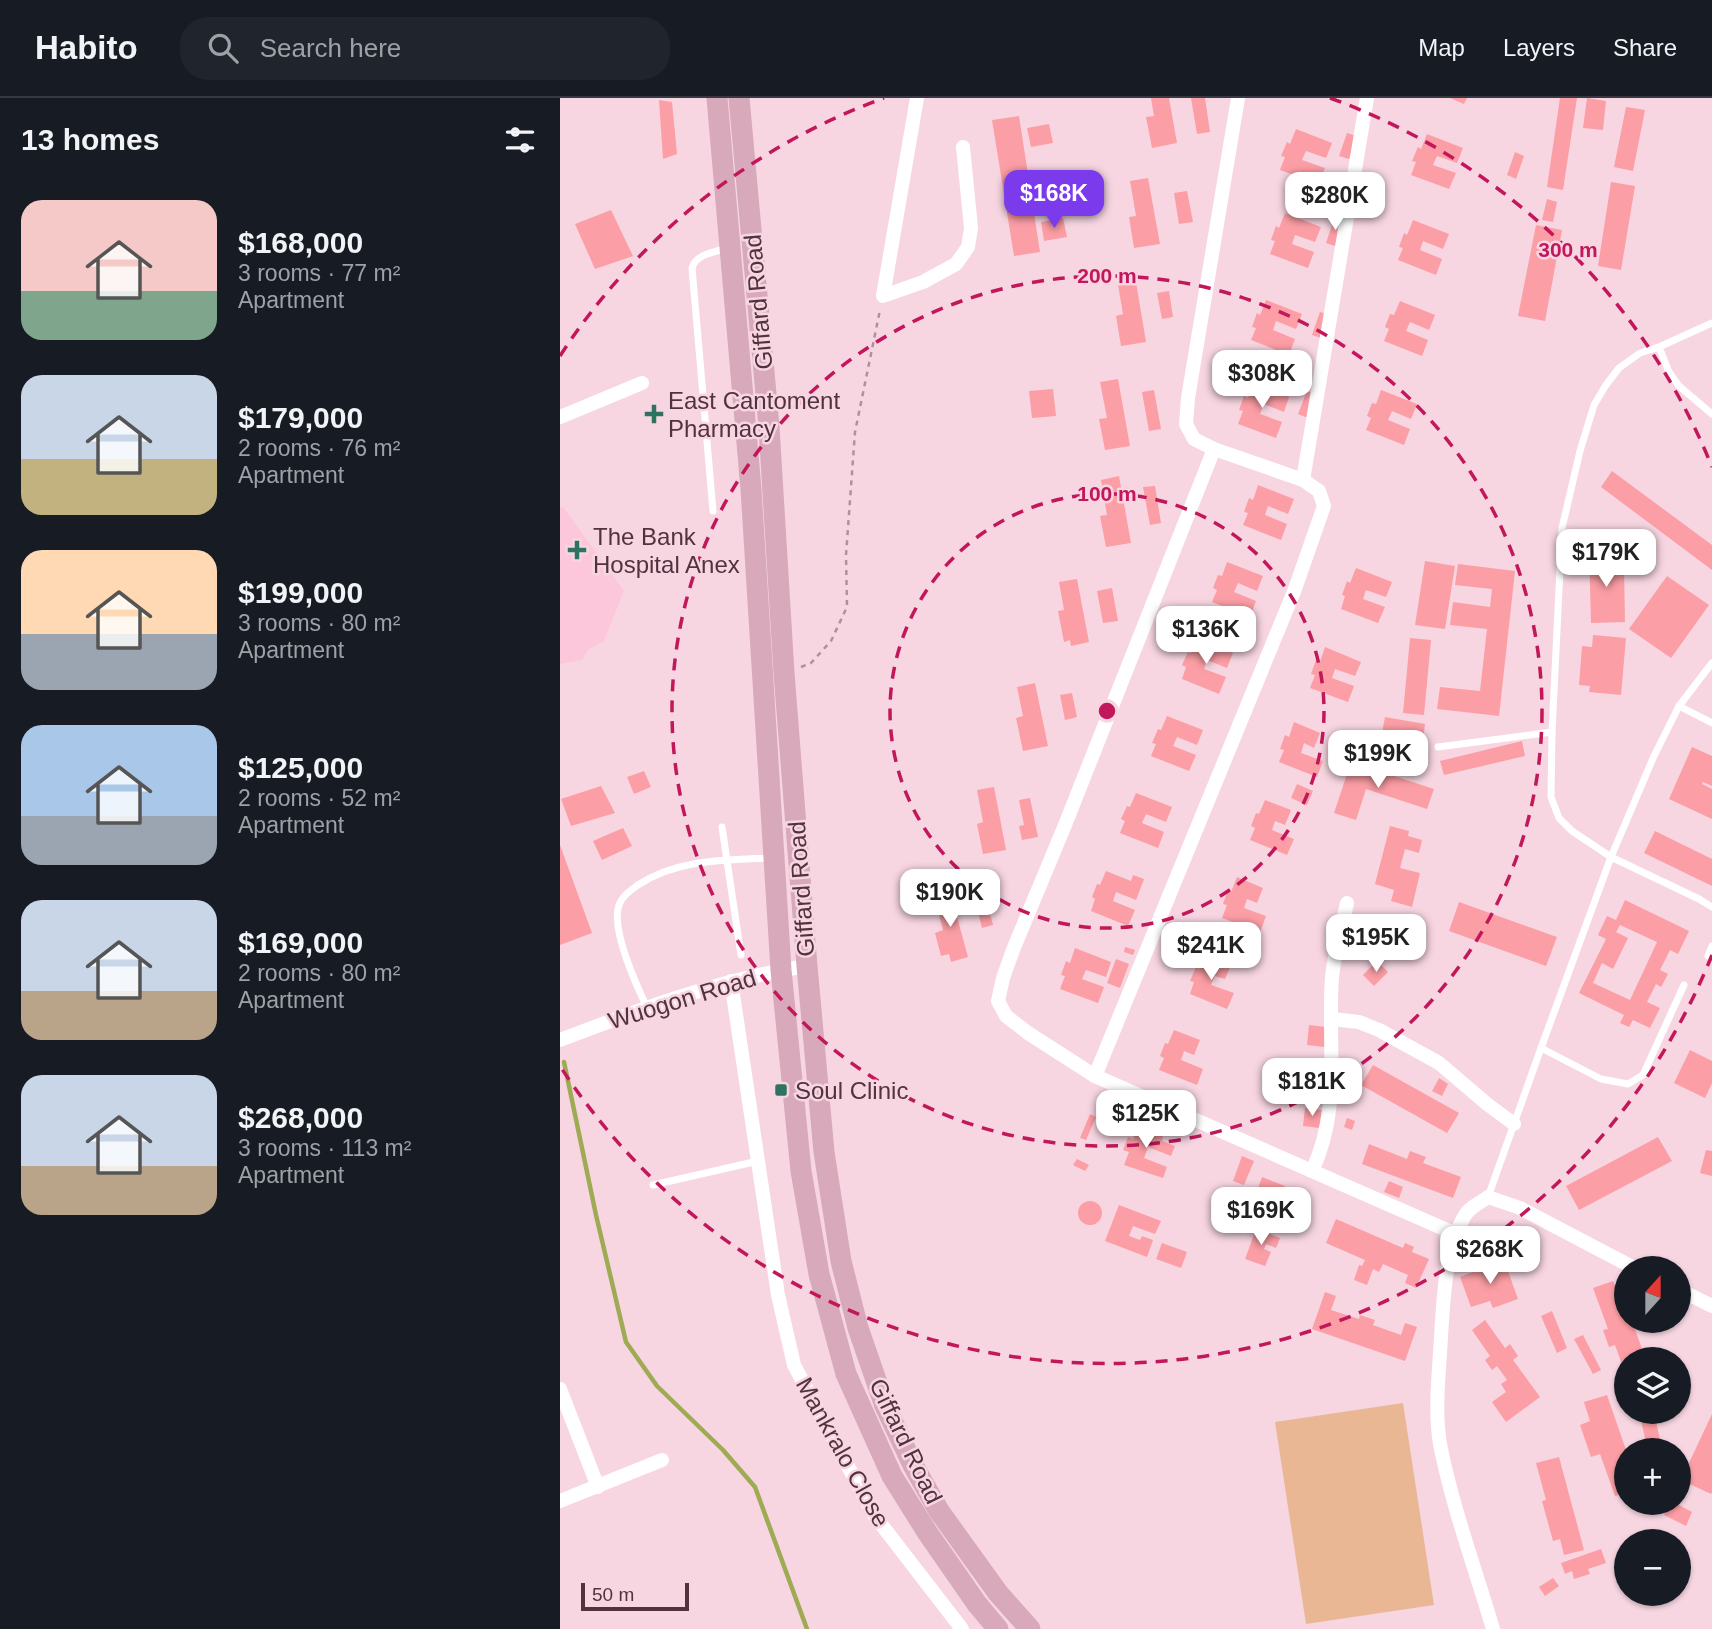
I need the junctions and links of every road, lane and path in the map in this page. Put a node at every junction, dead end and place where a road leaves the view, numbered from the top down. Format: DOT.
graph roads {
  1 [pos="717,98"];
  2 [pos="739,98"];
  3 [pos="917,98"];
  4 [pos="1238,98"];
  5 [pos="1367,98"];
  6 [pos="963,147"];
  7 [pos="730,247"];
  8 [pos="883,296"];
  9 [pos="1712,323"];
  10 [pos="1659,347"];
  11 [pos="642,383"];
  12 [pos="1712,414"];
  13 [pos="560,417"];
  14 [pos="1214,449"];
  15 [pos="1303,480"];
  16 [pos="713,511"];
  17 [pos="1712,663"];
  18 [pos="784,673"];
  19 [pos="1679,706"];
  20 [pos="1712,723"];
  21 [pos="1552,732"];
  22 [pos="1438,747"];
  23 [pos="722,827"];
  24 [pos="1611,857"];
  25 [pos="774,858"];
  26 [pos="728,860"];
  27 [pos="1347,903"];
  28 [pos="1712,907"];
  29 [pos="1712,946"];
  30 [pos="741,955"];
  31 [pos="1709,957"];
  32 [pos="807,965"];
  33 [pos="781,970"];
  34 [pos="730,981"];
  35 [pos="1684,985"];
  36 [pos="647,1007"];
  37 [pos="1332,1019"];
  38 [pos="560,1040"];
  39 [pos="1541,1048"];
  40 [pos="1095,1076"];
  41 [pos="1514,1124"];
  42 [pos="758,1161"];
  43 [pos="1312,1171"];
  44 [pos="653,1185"];
  45 [pos="1488,1197"];
  46 [pos="1455,1234"];
  47 [pos="1614,1257"];
  48 [pos="1691,1296"];
  49 [pos="1712,1306"];
  50 [pos="560,1389"];
  51 [pos="662,1460"];
  52 [pos="598,1487"];
  53 [pos="560,1501"];
  54 [pos="962,1629"];
  55 [pos="998,1629"];
  56 [pos="1030,1629"];
  57 [pos="1493,1629"];
  1 -- 7 [label="main road, Giffard Road"];
  2 -- 18 [label="main road, Giffard Road"];
  3 -- 8 [label="street"];
  4 -- 14 [label="street"];
  5 -- 15 [label="street"];
  6 -- 8 [label="street"];
  7 -- 16 [label="lane"];
  7 -- 25 [label="main road, Giffard Road"];
  8 -- 18 [label="path"];
  9 -- 10 [label="lane"];
  10 -- 12 [label="lane"];
  10 -- 21 [label="lane"];
  11 -- 13 [label="street"];
  14 -- 15 [label="street"];
  14 -- 40 [label="street"];
  15 -- 40 [label="street"];
  17 -- 19 [label="lane"];
  18 -- 32 [label="main road, Giffard Road"];
  19 -- 20 [label="lane"];
  19 -- 24 [label="lane"];
  21 -- 22 [label="lane"];
  21 -- 24 [label="lane"];
  23 -- 26 [label="lane"];
  24 -- 28 [label="lane"];
  24 -- 39 [label="lane"];
  25 -- 26 [label="lane"];
  25 -- 33 [label="main road, Giffard Road"];
  26 -- 30 [label="lane"];
  26 -- 36 [label="lane"];
  27 -- 37 [label="street"];
  29 -- 31 [label="lane"];
  32 -- 33 [label="street, Wuogon Road"];
  32 -- 56 [label="main road, Giffard Road"];
  33 -- 34 [label="street, Wuogon Road"];
  33 -- 55 [label="main road, Giffard Road"];
  34 -- 36 [label="street, Wuogon Road"];
  34 -- 42 [label="street, Mankralo Close"];
  35 -- 39 [label="lane"];
  36 -- 38 [label="street, Wuogon Road"];
  37 -- 41 [label="street"];
  37 -- 43 [label="street"];
  39 -- 41 [label="lane"];
  40 -- 43 [label="street"];
  41 -- 45 [label="lane"];
  42 -- 44 [label="lane"];
  42 -- 54 [label="street, Mankralo Close"];
  43 -- 46 [label="street"];
  45 -- 46 [label="street"];
  45 -- 47 [label="street"];
  46 -- 57 [label="street"];
  48 -- 49 [label="street"];
  50 -- 52 [label="street"];
  51 -- 52 [label="street"];
  52 -- 53 [label="street"];
}
